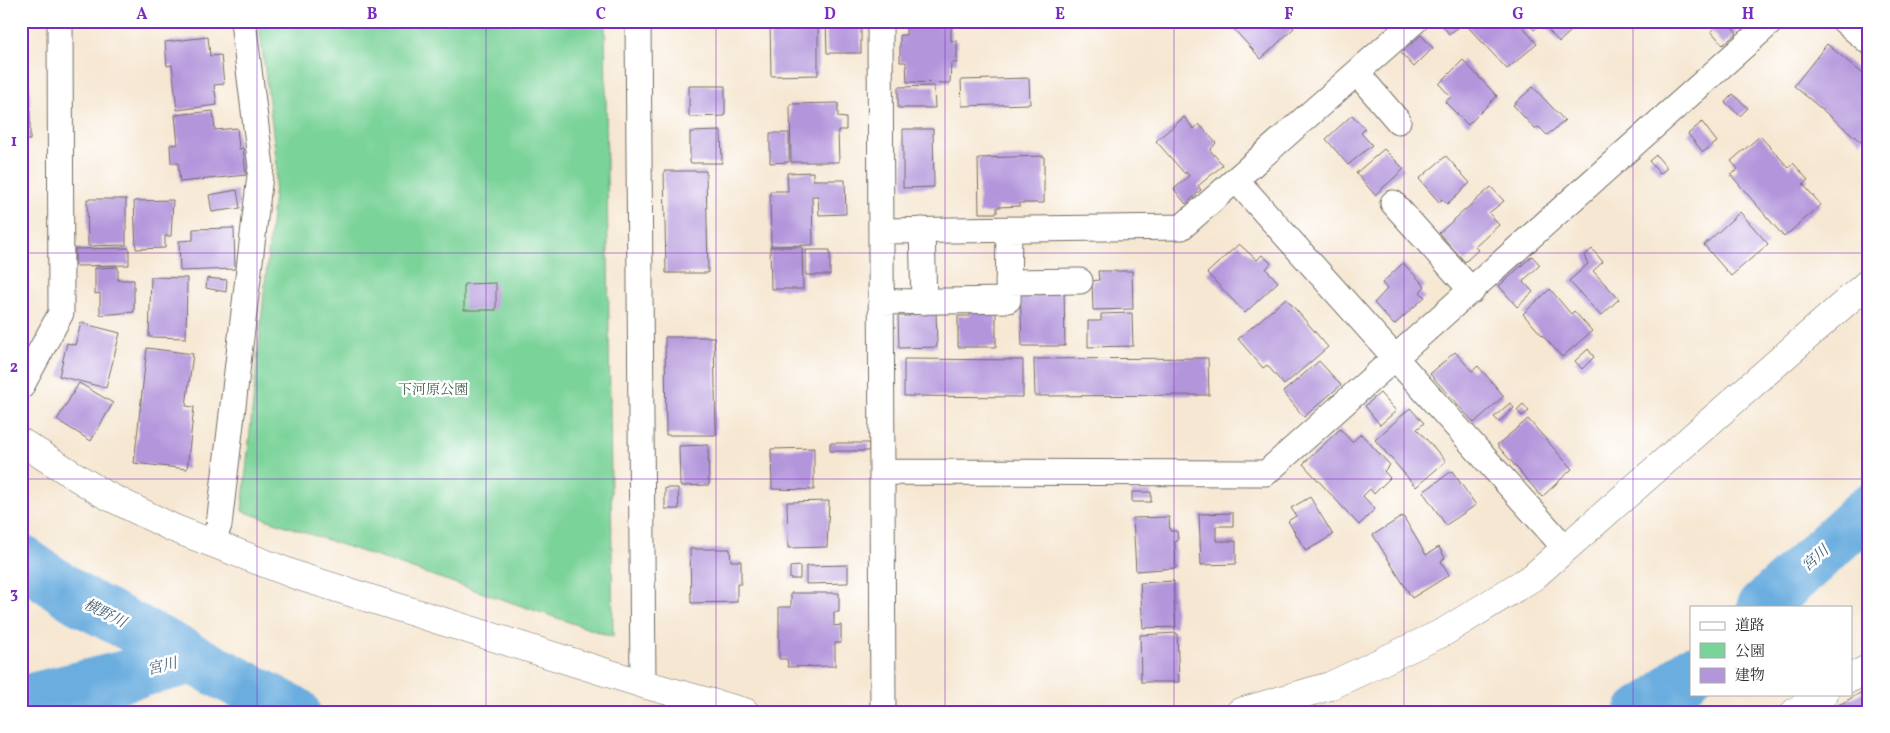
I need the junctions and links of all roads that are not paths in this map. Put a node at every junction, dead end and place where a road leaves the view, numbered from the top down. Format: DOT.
graph roads {
  1 [pos="60,21"];
  2 [pos="243,21"];
  3 [pos="638,21"];
  4 [pos="880,21"];
  5 [pos="1415,21"];
  6 [pos="1772,21"];
  7 [pos="1844,21"];
  8 [pos="1869,42"];
  9 [pos="1357,73"];
  10 [pos="1398,121"];
  11 [pos="1236,181"];
  12 [pos="1394,203"];
  13 [pos="1009,229"];
  14 [pos="922,230"];
  15 [pos="881,231"];
  16 [pos="1080,281"];
  17 [pos="1008,282"];
  18 [pos="1869,282"];
  19 [pos="1472,291"];
  20 [pos="882,302"];
  21 [pos="924,302"];
  22 [pos="1396,359"];
  23 [pos="21,387"];
  24 [pos="21,442"];
  25 [pos="883,472"];
  26 [pos="212,543"];
  27 [pos="1566,548"];
  28 [pos="1869,668"];
  29 [pos="1852,677"];
  30 [pos="643,684"];
  31 [pos="1821,696"];
  32 [pos="745,712"];
  33 [pos="883,712"];
  34 [pos="1240,712"];
  35 [pos="1795,712"];
  1 -- 23 [label="street"];
  2 -- 26 [label="street"];
  3 -- 30 [label="street"];
  4 -- 15 [label="street"];
  5 -- 9 [label="street"];
  6 -- 19 [label="street"];
  7 -- 8 [label="street"];
  9 -- 10 [label="street"];
  9 -- 11 [label="street"];
  11 -- 13 [label="street"];
  11 -- 22 [label="street"];
  12 -- 19 [label="street"];
  13 -- 14 [label="street"];
  13 -- 17 [label="street"];
  14 -- 15 [label="street"];
  14 -- 21 [label="street"];
  15 -- 20 [label="street"];
  16 -- 17 [label="street"];
  17 -- 21 [label="street"];
  18 -- 27 [label="street"];
  19 -- 22 [label="street"];
  20 -- 21 [label="street"];
  20 -- 25 [label="street"];
  22 -- 25 [label="street"];
  22 -- 27 [label="street"];
  24 -- 26 [label="street"];
  25 -- 33 [label="street"];
  26 -- 30 [label="street"];
  27 -- 34 [label="street"];
  28 -- 29 [label="street"];
  30 -- 32 [label="street"];
  31 -- 35 [label="street"];
}
